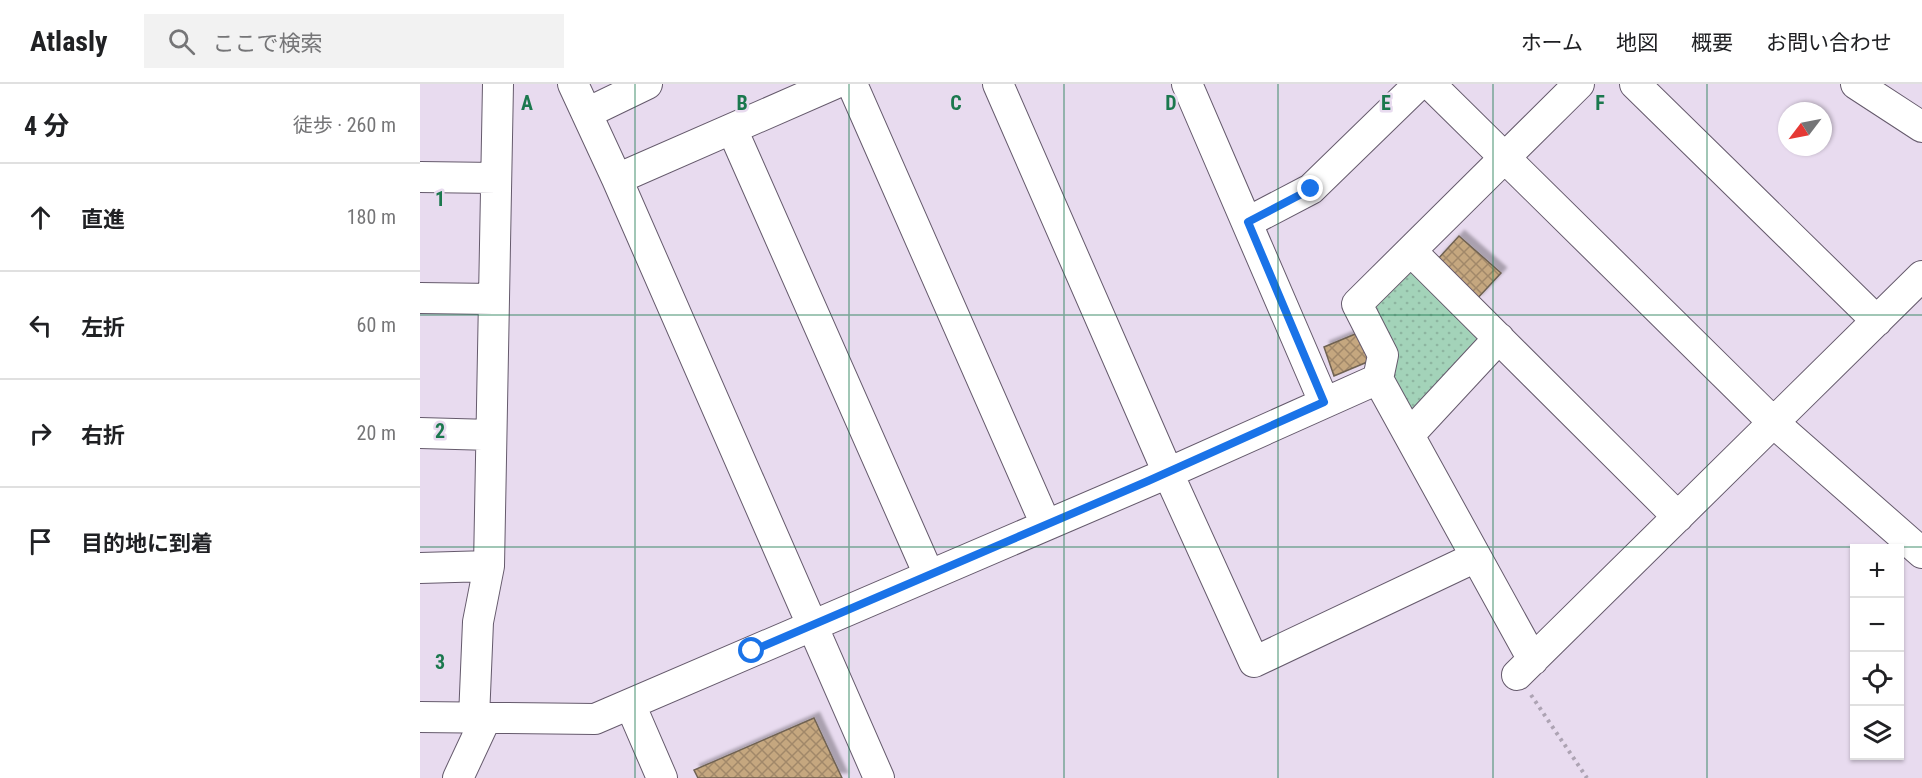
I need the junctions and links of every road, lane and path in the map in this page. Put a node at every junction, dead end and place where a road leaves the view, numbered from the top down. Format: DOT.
graph roads {
  1 [pos="498,84"];
  2 [pos="573,84"];
  3 [pos="647,84"];
  4 [pos="834,84"];
  5 [pos="852,84"];
  6 [pos="998,84"];
  7 [pos="1187,84"];
  8 [pos="1419,84"];
  9 [pos="1430,84"];
  10 [pos="1579,84"];
  11 [pos="1635,84"];
  12 [pos="1856,84"];
  13 [pos="800,91"];
  14 [pos="587,113"];
  15 [pos="1922,127"];
  16 [pos="732,129"];
  17 [pos="1507,158"];
  18 [pos="420,177"];
  19 [pos="496,178"];
  20 [pos="617,179"];
  21 [pos="1248,222"];
  22 [pos="1412,251"];
  23 [pos="1922,276"];
  24 [pos="420,298"];
  25 [pos="494,299"];
  26 [pos="1877,321"];
  27 [pos="1499,338"];
  28 [pos="1378,379"];
  29 [pos="1324,402"];
  30 [pos="1774,423"];
  31 [pos="420,433"];
  32 [pos="491,435"];
  33 [pos="1409,435"];
  34 [pos="1168,472"];
  35 [pos="1678,517"];
  36 [pos="1046,525"];
  37 [pos="1922,553"];
  38 [pos="1476,557"];
  39 [pos="489,566"];
  40 [pos="420,568"];
  41 [pos="929,575"];
  42 [pos="813,625"];
  43 [pos="1525,667"];
  44 [pos="630,704"];
  45 [pos="420,717"];
  46 [pos="480,718"];
  47 [pos="458,778"];
  48 [pos="662,778"];
  49 [pos="879,778"];
  50 [pos="1587,778"];
  1 -- 19 [label="street"];
  2 -- 14 [label="street"];
  3 -- 14 [label="street"];
  4 -- 13 [label="street"];
  5 -- 36 [label="street"];
  6 -- 34 [label="street"];
  7 -- 21 [label="street"];
  8 -- 21 [label="street"];
  9 -- 17 [label="street"];
  10 -- 17 [label="street"];
  11 -- 26 [label="street"];
  12 -- 15 [label="street"];
  13 -- 16 [label="street"];
  14 -- 20 [label="street"];
  16 -- 20 [label="street"];
  16 -- 41 [label="street"];
  17 -- 22 [label="street"];
  17 -- 30 [label="street"];
  18 -- 19 [label="street"];
  19 -- 25 [label="street"];
  20 -- 42 [label="street"];
  21 -- 29 [label="street"];
  22 -- 27 [label="street"];
  22 -- 28 [label="street"];
  23 -- 26 [label="street"];
  24 -- 25 [label="street"];
  25 -- 32 [label="street"];
  26 -- 30 [label="street"];
  27 -- 33 [label="street"];
  27 -- 35 [label="street"];
  28 -- 29 [label="street"];
  28 -- 33 [label="street"];
  29 -- 34 [label="street"];
  30 -- 35 [label="street"];
  30 -- 37 [label="street"];
  31 -- 32 [label="street"];
  32 -- 39 [label="street"];
  33 -- 38 [label="street"];
  34 -- 36 [label="street"];
  34 -- 38 [label="street"];
  35 -- 43 [label="street"];
  36 -- 41 [label="street"];
  38 -- 43 [label="street"];
  39 -- 40 [label="street"];
  39 -- 46 [label="street"];
  41 -- 42 [label="street"];
  42 -- 44 [label="street"];
  42 -- 49 [label="street"];
  43 -- 50 [label="path"];
  44 -- 46 [label="street"];
  44 -- 48 [label="street"];
  45 -- 46 [label="street"];
  46 -- 47 [label="street"];
}
